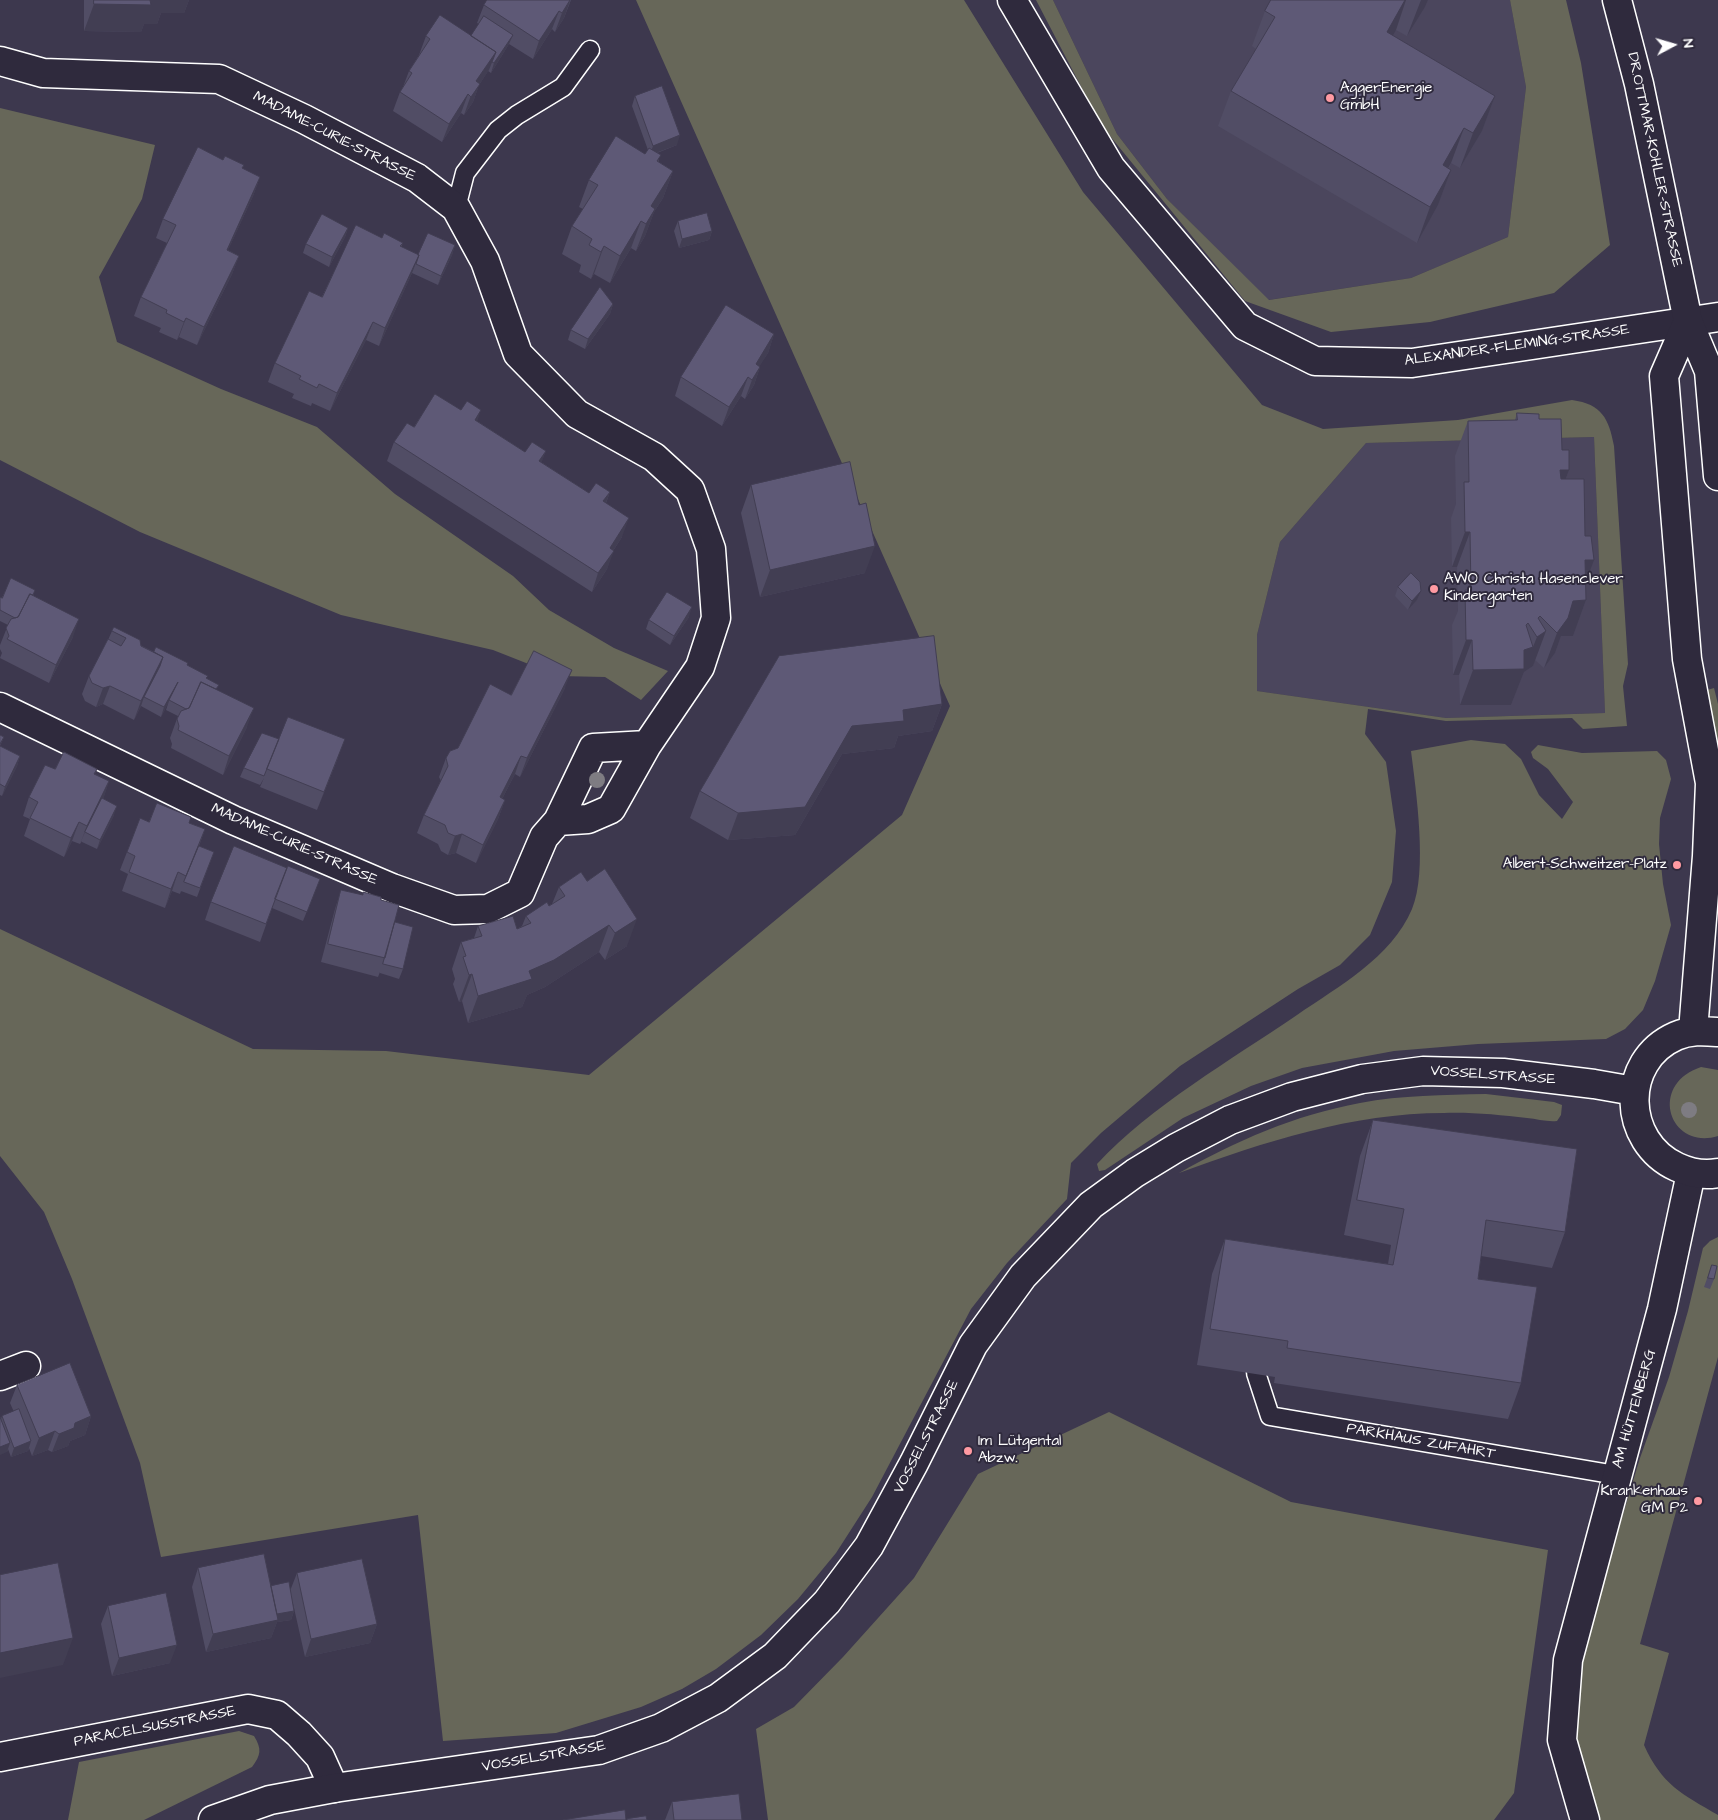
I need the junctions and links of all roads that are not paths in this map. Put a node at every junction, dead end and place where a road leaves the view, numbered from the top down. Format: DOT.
graph roads {
  1 [pos="1012,0"];
  2 [pos="1617,0"];
  3 [pos="590,50"];
  4 [pos="0,61"];
  5 [pos="456,208"];
  6 [pos="1718,317"];
  7 [pos="1688,321"];
  8 [pos="1718,476"];
  9 [pos="0,706"];
  10 [pos="646,745"];
  11 [pos="558,821"];
  12 [pos="1706,1032"];
  13 [pos="1634,1092"];
  14 [pos="1690,1173"];
  15 [pos="1718,1173"];
  16 [pos="26,1366"];
  17 [pos="1256,1373"];
  18 [pos="0,1376"];
  19 [pos="1616,1475"];
  20 [pos="0,1757"];
  21 [pos="334,1788"];
  22 [pos="213,1820"];
  23 [pos="1585,1820"];
  1 -- 7 [label="street, ALEXANDER-FLEMING-STRASSE"];
  2 -- 7 [label="street, DR.OTTMAR-KOHLER-STRASSE"];
  3 -- 5 [label="lane"];
  4 -- 5 [label="street, MADAME-CURIE-STRASSE"];
  5 -- 10 [label="street, MADAME-CURIE-STRASSE"];
  6 -- 7 [label="street, ALEXANDER-FLEMING-STRASSE"];
  7 -- 8 [label="street"];
  7 -- 12 [label="street"];
  9 -- 11 [label="street, MADAME-CURIE-STRASSE"];
  10 -- 11 [label="street, MADAME-CURIE-STRASSE"];
  10 -- 11 [label="street, MADAME-CURIE-STRASSE"];
  12 -- 13 [label="street"];
  13 -- 14 [label="street"];
  13 -- 21 [label="street, VOSSELSTRASSE"];
  14 -- 15 [label="street"];
  14 -- 19 [label="street, AM HÜTTENBERG"];
  16 -- 18 [label="street"];
  17 -- 19 [label="lane, PARKHAUS ZUFAHRT"];
  19 -- 23 [label="street, AM HÜTTENBERG"];
  20 -- 21 [label="street, PARACELSUSSTRASSE"];
  21 -- 22 [label="street, VOSSELSTRASSE"];
}
